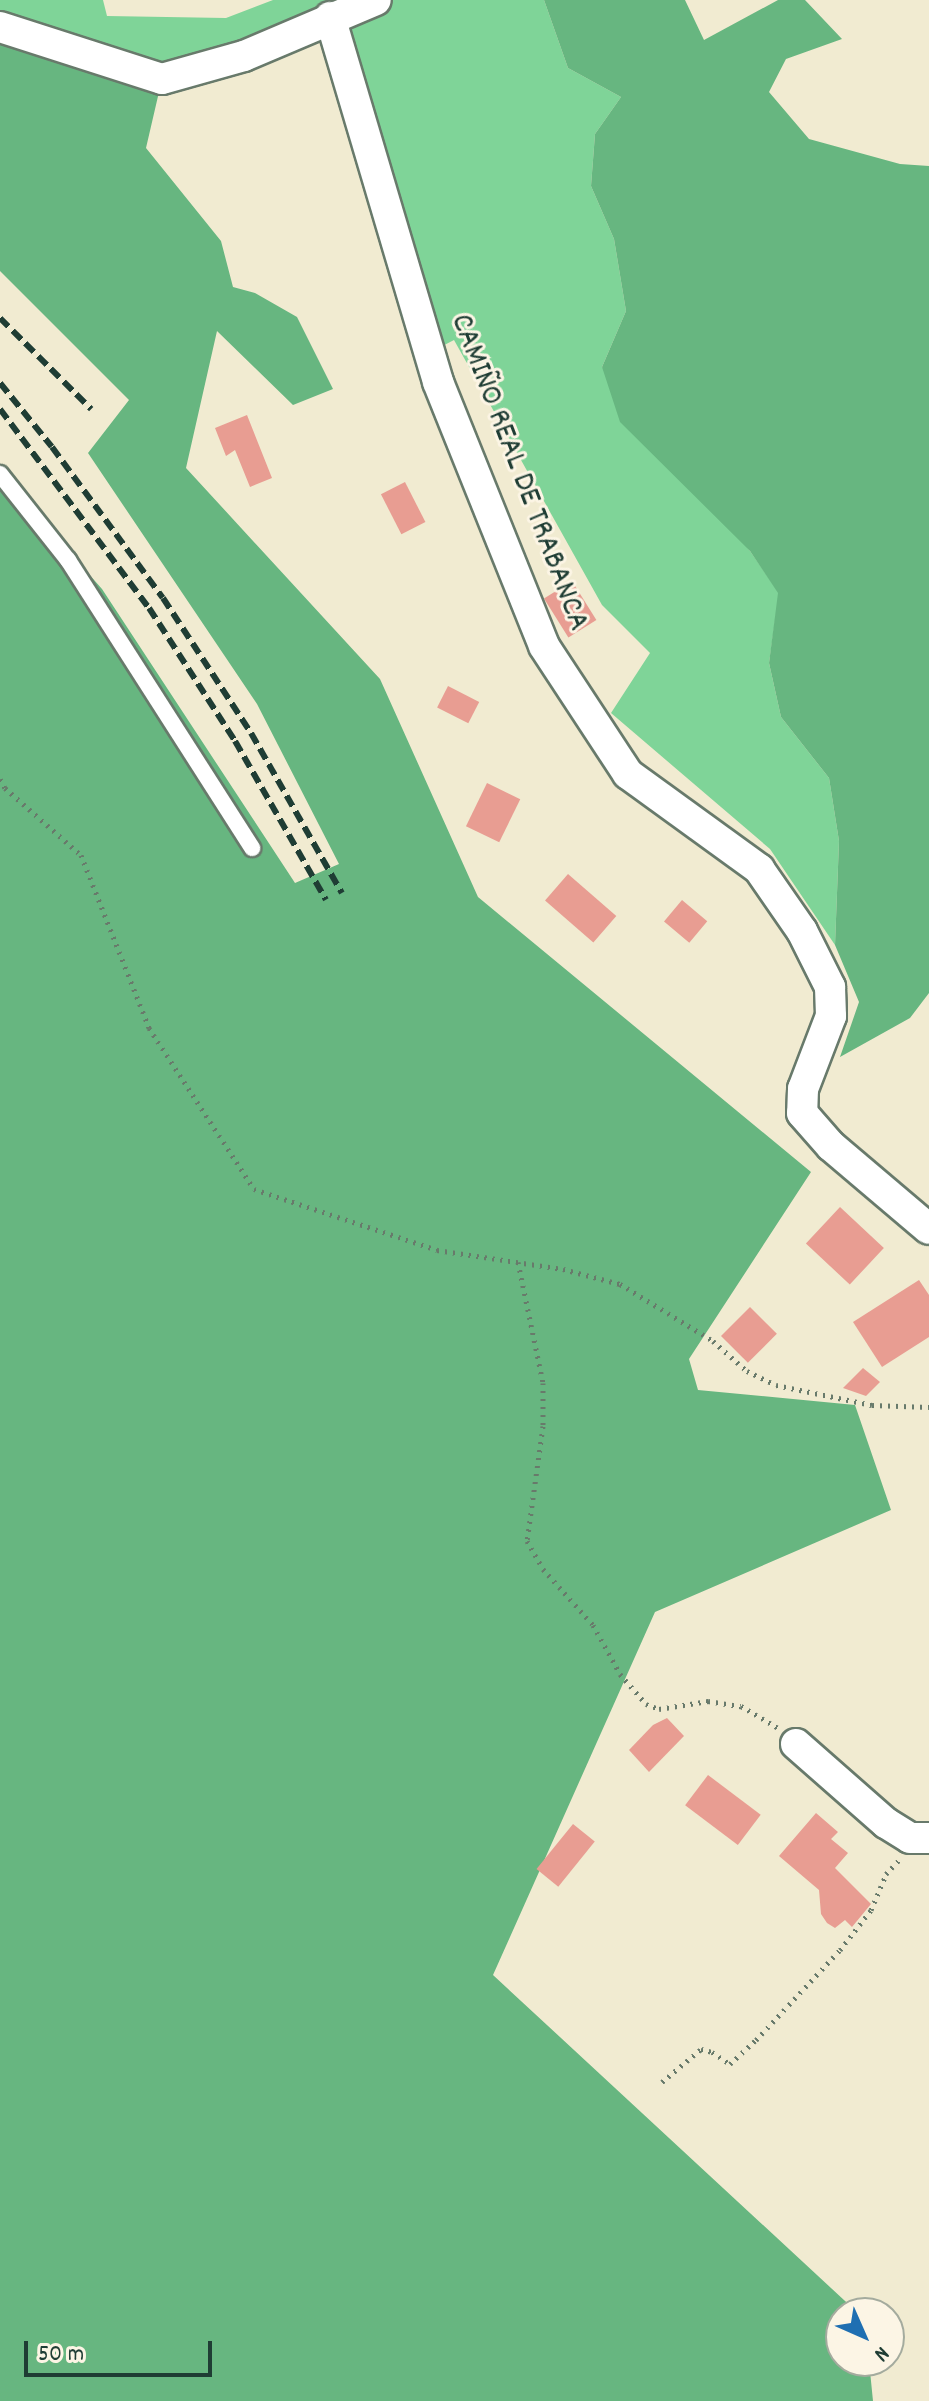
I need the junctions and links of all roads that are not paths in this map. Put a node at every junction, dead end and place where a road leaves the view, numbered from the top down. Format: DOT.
graph roads {
  1 [pos="376,0"];
  2 [pos="330,17"];
  3 [pos="0,27"];
  4 [pos="0,474"];
  5 [pos="252,848"];
  6 [pos="929,1229"];
  7 [pos="796,1744"];
  8 [pos="926,1840"];
  1 -- 2 [label="street"];
  2 -- 3 [label="street"];
  2 -- 6 [label="street, CAMIÑO REAL DE TRABANCA"];
  4 -- 5 [label="lane"];
  7 -- 8 [label="street"];
}
